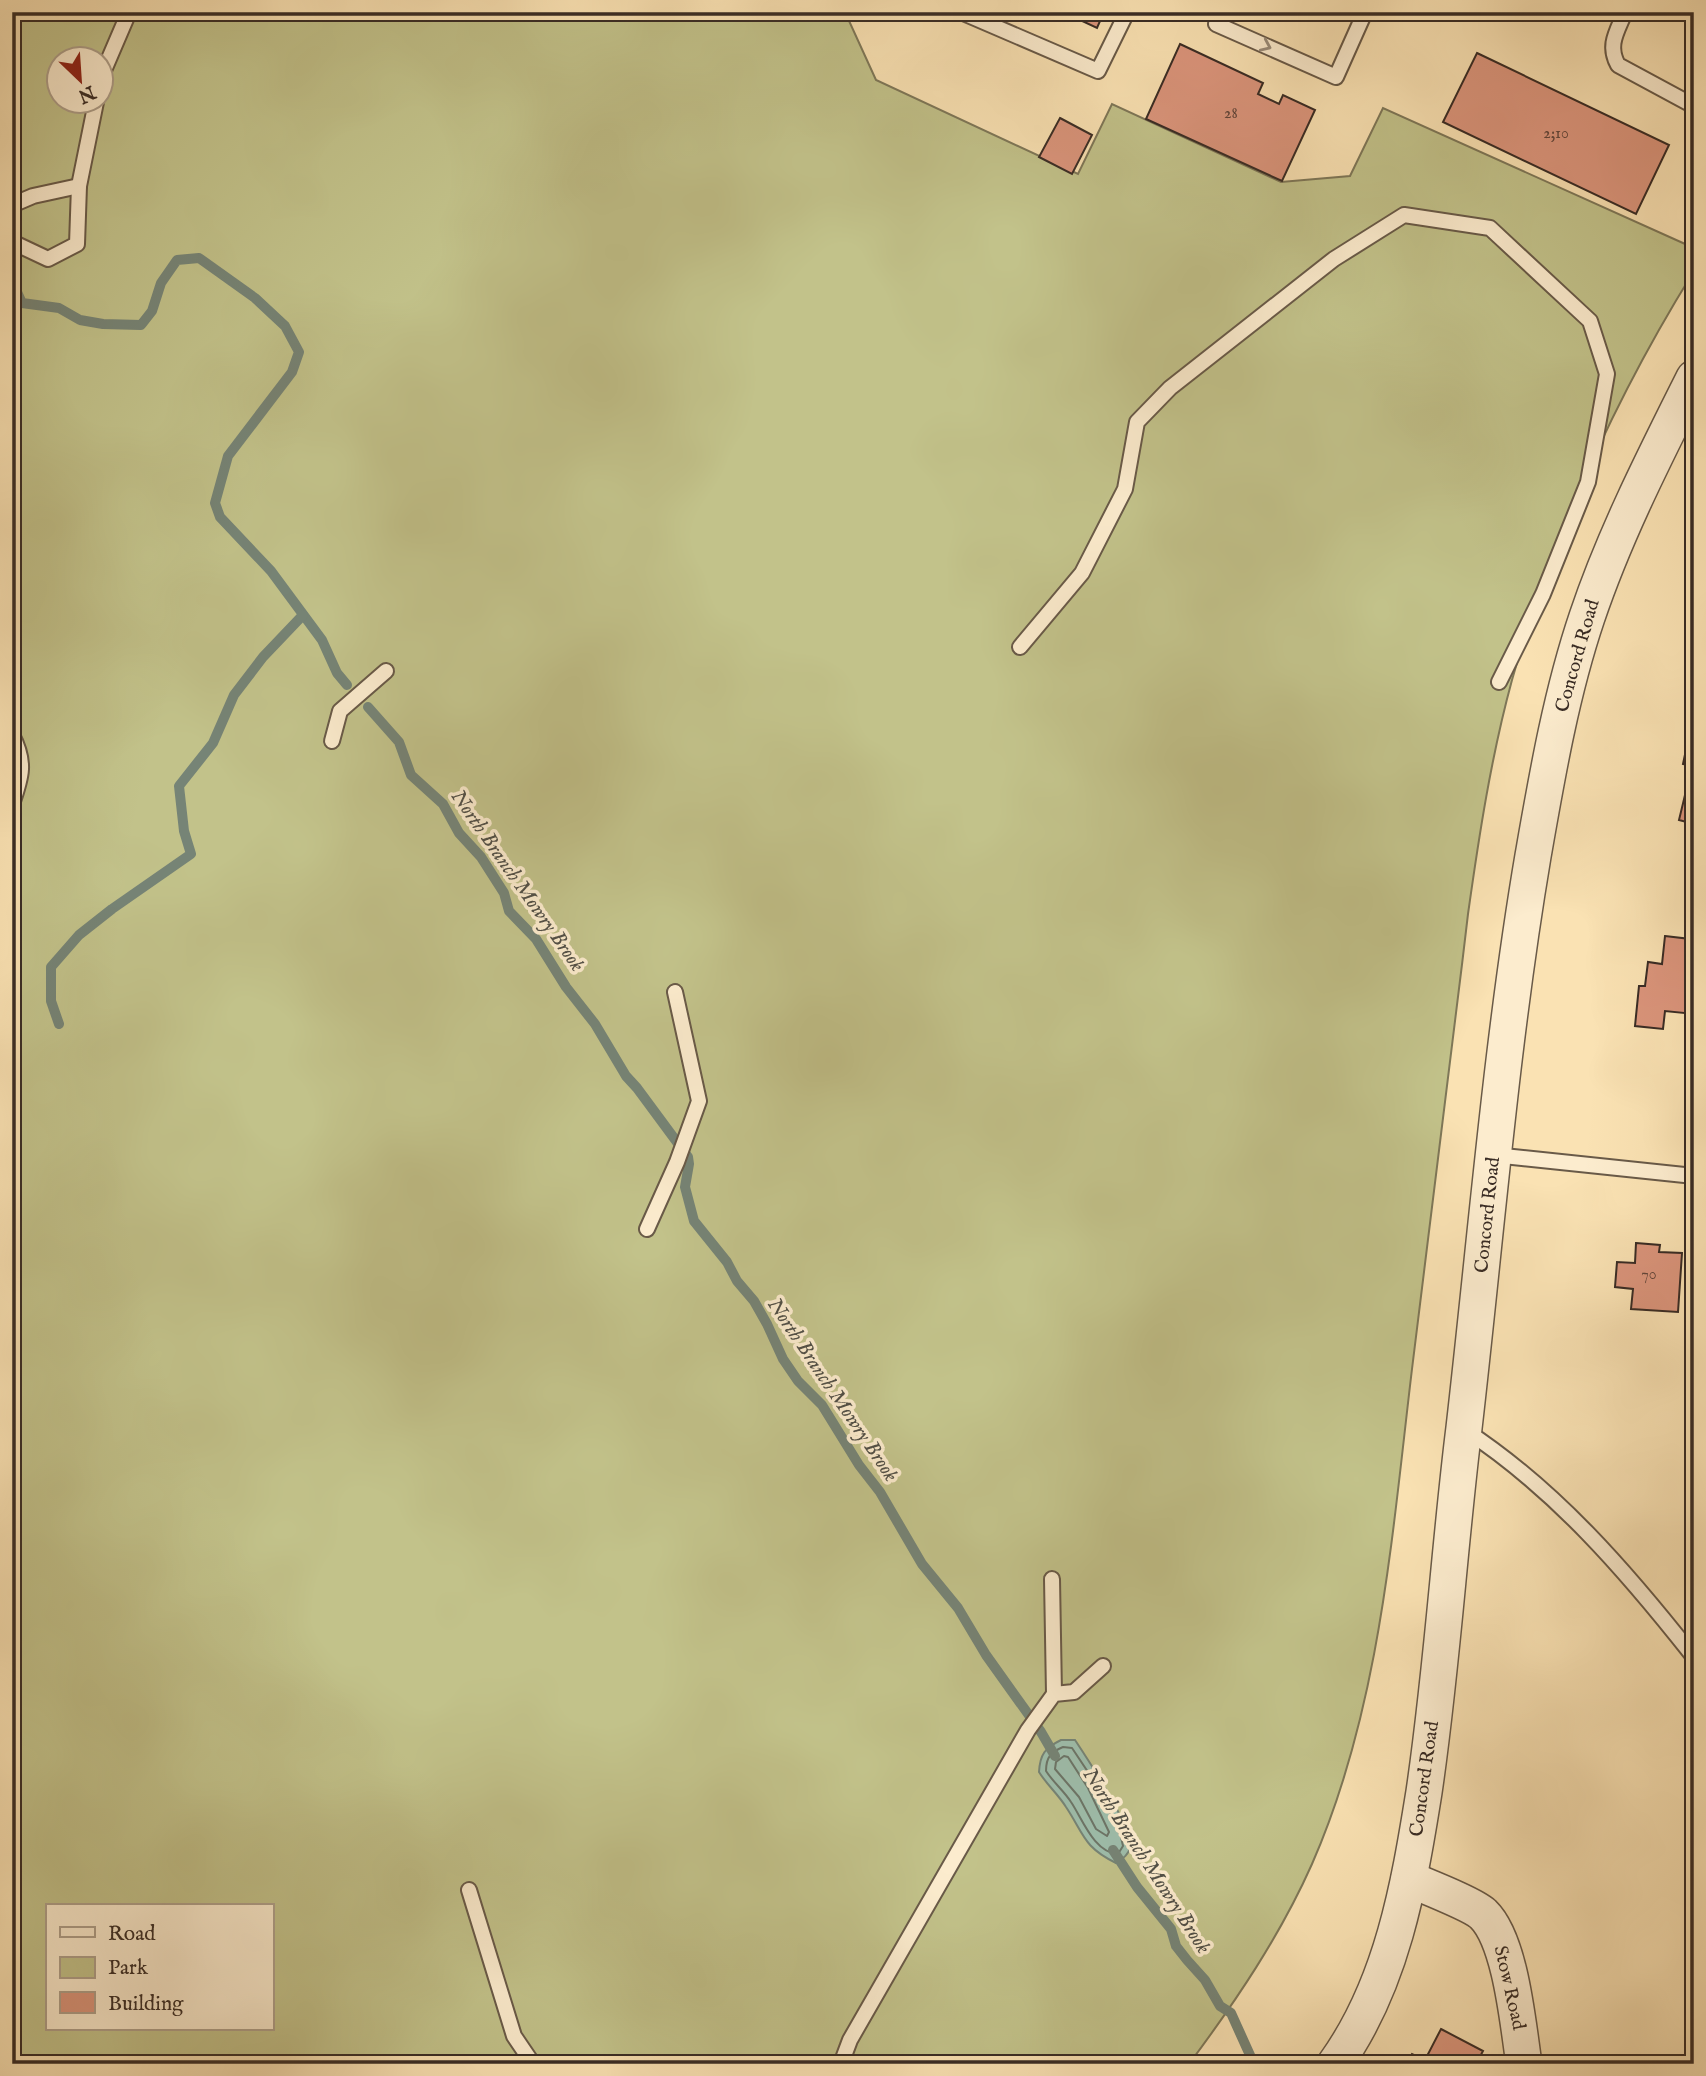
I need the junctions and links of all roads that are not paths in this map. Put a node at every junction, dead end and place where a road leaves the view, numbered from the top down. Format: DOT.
graph roads {
  1 [pos="129,12"];
  2 [pos="961,12"];
  3 [pos="1127,12"];
  4 [pos="1221,12"];
  5 [pos="1366,12"];
  6 [pos="1625,12"];
  7 [pos="114,46"];
  8 [pos="1694,106"];
  9 [pos="93,116"];
  10 [pos="79,186"];
  11 [pos="12,205"];
  12 [pos="12,242"];
  13 [pos="1694,378"];
  14 [pos="1020,647"];
  15 [pos="386,671"];
  16 [pos="1499,682"];
  17 [pos="12,735"];
  18 [pos="332,741"];
  19 [pos="12,804"];
  20 [pos="676,992"];
  21 [pos="1494,1155"];
  22 [pos="1694,1177"];
  23 [pos="647,1229"];
  24 [pos="1463,1429"];
  25 [pos="1052,1579"];
  26 [pos="1693,1656"];
  27 [pos="1103,1666"];
  28 [pos="1051,1698"];
  29 [pos="1409,1879"];
  30 [pos="469,1891"];
  31 [pos="533,2064"];
  32 [pos="841,2064"];
  33 [pos="1335,2064"];
  34 [pos="1524,2064"];
  1 -- 7 [label="lane"];
  2 -- 3 [label="lane"];
  4 -- 5 [label="lane, one-way"];
  6 -- 8 [label="lane"];
  9 -- 10 [label="lane"];
  10 -- 11 [label="lane"];
  10 -- 12 [label="lane"];
  13 -- 21 [label="street, Concord Road"];
  14 -- 16 [label="lane"];
  15 -- 18 [label="lane"];
  17 -- 19 [label="lane"];
  20 -- 23 [label="lane"];
  21 -- 22 [label="lane"];
  21 -- 24 [label="street, Concord Road"];
  24 -- 26 [label="lane"];
  24 -- 29 [label="street, Concord Road"];
  25 -- 28 [label="lane"];
  27 -- 28 [label="lane"];
  28 -- 32 [label="lane"];
  29 -- 33 [label="street, Concord Road"];
  29 -- 34 [label="street, Stow Road"];
  30 -- 31 [label="lane"];
}
